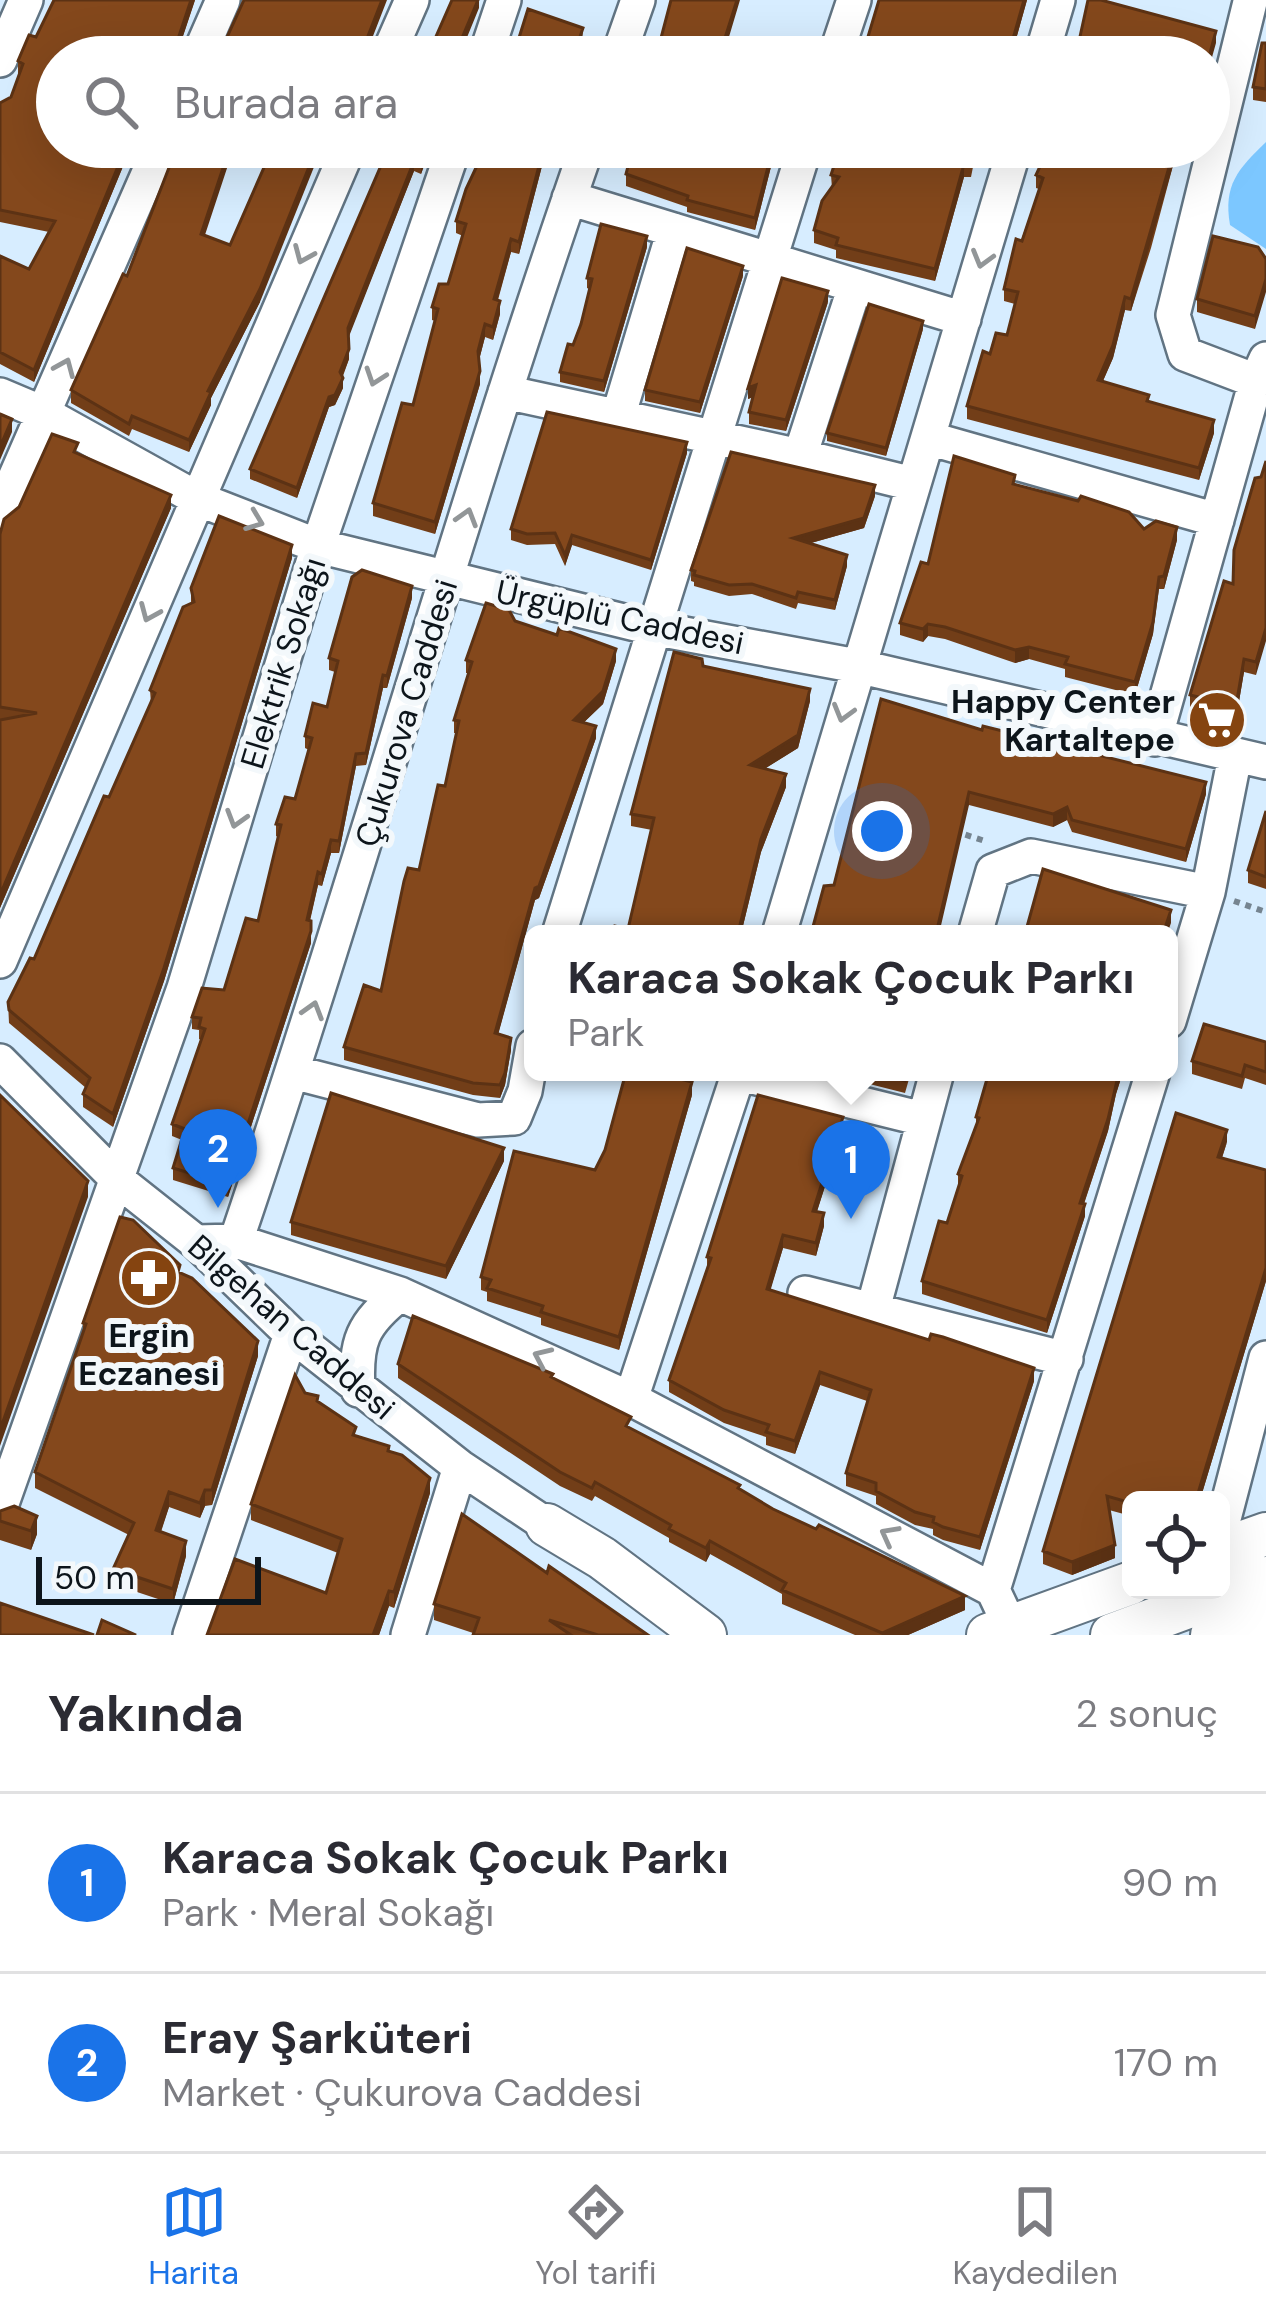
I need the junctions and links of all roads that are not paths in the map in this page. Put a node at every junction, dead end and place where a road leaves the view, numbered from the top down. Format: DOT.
graph roads {
  1 [pos="26,0"];
  2 [pos="223,0"];
  3 [pos="412,0"];
  4 [pos="505,0"];
  5 [pos="638,0"];
  6 [pos="854,0"];
  7 [pos="1058,0"];
  8 [pos="1252,3"];
  9 [pos="207,36"];
  10 [pos="396,36"];
  11 [pos="492,36"];
  12 [pos="625,36"];
  13 [pos="842,36"];
  14 [pos="1047,36"];
  15 [pos="0,60"];
  16 [pos="1230,90"];
  17 [pos="151,168"];
  18 [pos="340,168"];
  19 [pos="447,168"];
  20 [pos="580,168"];
  21 [pos="799,168"];
  22 [pos="1009,168"];
  23 [pos="1210,168"];
  24 [pos="569,198"];
  25 [pos="674,230"];
  26 [pos="768,260"];
  27 [pos="855,286"];
  28 [pos="964,320"];
  29 [pos="1261,370"];
  30 [pos="505,392"];
  31 [pos="0,395"];
  32 [pos="45,414"];
  33 [pos="618,416"];
  34 [pos="712,438"];
  35 [pos="928,438"];
  36 [pos="800,456"];
  37 [pos="913,484"];
  38 [pos="198,499"];
  39 [pos="0,512"];
  40 [pos="1216,520"];
  41 [pos="318,546"];
  42 [pos="448,578"];
  43 [pos="652,628"];
  44 [pos="857,666"];
  45 [pos="1155,739"];
  46 [pos="1251,759"];
  47 [pos="1208,892"];
  48 [pos="563,925"];
  49 [pos="782,925"];
  50 [pos="978,925"];
  51 [pos="0,961"];
  52 [pos="1178,991"];
  53 [pos="0,1060"];
  54 [pos="293,1072"];
  55 [pos="527,1081"];
  56 [pos="734,1081"];
  57 [pos="773,1081"];
  58 [pos="934,1081"];
  59 [pos="1150,1081"];
  60 [pos="923,1119"];
  61 [pos="119,1181"];
  62 [pos="236,1240"];
  63 [pos="196,1242"];
  64 [pos="805,1293"];
  65 [pos="400,1294"];
  66 [pos="873,1309"];
  67 [pos="291,1334"];
  68 [pos="1066,1359"];
  69 [pos="1264,1370"];
  70 [pos="358,1390"];
  71 [pos="631,1399"];
  72 [pos="460,1467"];
  73 [pos="3,1487"];
  74 [pos="1230,1497"];
  75 [pos="547,1525"];
  76 [pos="1266,1534"];
  77 [pos="1230,1547"];
  78 [pos="1266,1578"];
  79 [pos="1122,1585"];
  80 [pos="1266,1616"];
  81 [pos="997,1617"];
  82 [pos="190,1635"];
  83 [pos="408,1635"];
  84 [pos="671,1635"];
  85 [pos="705,1635"];
  86 [pos="1112,1635"];
  87 [pos="1212,1635"];
  1 -- 15 [label="street"];
  2 -- 9 [label="street"];
  3 -- 10 [label="street"];
  4 -- 11 [label="street"];
  5 -- 12 [label="street"];
  6 -- 13 [label="street"];
  7 -- 14 [label="street"];
  8 -- 16 [label="street"];
  32 -- 17 [label="street, one-way"];
  18 -- 38 [label="street, one-way"];
  19 -- 41 [label="street, Elektrik Sokağı, one-way"];
  20 -- 24 [label="street, Çukurova Caddesi"];
  21 -- 26 [label="street"];
  22 -- 28 [label="street, one-way"];
  23 -- 29 [label="street"];
  24 -- 25 [label="street"];
  24 -- 30 [label="street, Çukurova Caddesi"];
  25 -- 26 [label="street"];
  25 -- 33 [label="street"];
  26 -- 27 [label="street"];
  26 -- 34 [label="street"];
  27 -- 28 [label="street"];
  27 -- 36 [label="street"];
  28 -- 35 [label="street"];
  29 -- 40 [label="street"];
  30 -- 33 [label="street"];
  42 -- 30 [label="street, Çukurova Caddesi, one-way"];
  31 -- 32 [label="street, Ürgüplü Caddesi"];
  32 -- 38 [label="street, Ürgüplü Caddesi"];
  32 -- 39 [label="street"];
  33 -- 34 [label="street"];
  34 -- 36 [label="street"];
  34 -- 43 [label="street"];
  35 -- 37 [label="street"];
  35 -- 40 [label="street"];
  36 -- 37 [label="street"];
  37 -- 44 [label="street"];
  38 -- 41 [label="street, Ürgüplü Caddesi, one-way"];
  38 -- 51 [label="street, one-way"];
  40 -- 45 [label="street"];
  41 -- 42 [label="street, Ürgüplü Caddesi"];
  41 -- 61 [label="street, Elektrik Sokağı, one-way"];
  42 -- 43 [label="street, Ürgüplü Caddesi"];
  54 -- 42 [label="street, Çukurova Caddesi, one-way"];
  43 -- 44 [label="street, Ürgüplü Caddesi"];
  43 -- 48 [label="street"];
  44 -- 45 [label="street, Ürgüplü Caddesi"];
  44 -- 49 [label="street, one-way"];
  45 -- 46 [label="street, Ürgüplü Caddesi"];
  46 -- 47 [label="street"];
  47 -- 50 [label="street"];
  47 -- 52 [label="street"];
  53 -- 61 [label="street, Bilgehan Caddesi"];
  54 -- 55 [label="street"];
  54 -- 62 [label="street, Çukurova Caddesi"];
  56 -- 71 [label="street"];
  57 -- 60 [label="street"];
  58 -- 60 [label="street"];
  59 -- 68 [label="street"];
  60 -- 66 [label="street"];
  61 -- 63 [label="street, Bilgehan Caddesi"];
  61 -- 73 [label="street, Elektrik Sokağı"];
  62 -- 63 [label="street"];
  62 -- 65 [label="street"];
  63 -- 67 [label="street, Bilgehan Caddesi"];
  64 -- 66 [label="street"];
  65 -- 70 [label="street"];
  71 -- 65 [label="street, one-way"];
  66 -- 68 [label="street"];
  67 -- 70 [label="street, Bilgehan Caddesi"];
  67 -- 82 [label="street"];
  68 -- 81 [label="street"];
  69 -- 74 [label="street"];
  70 -- 72 [label="street, Bilgehan Caddesi"];
  81 -- 71 [label="street, one-way"];
  72 -- 75 [label="street, Bilgehan Caddesi"];
  72 -- 83 [label="street"];
  75 -- 84 [label="main road, Bilgehan Caddesi"];
  75 -- 85 [label="main road, Bilgehan Caddesi"];
  76 -- 77 [label="main road"];
  78 -- 86 [label="main road"];
  79 -- 81 [label="main road"];
  80 -- 87 [label="main road"];
}
